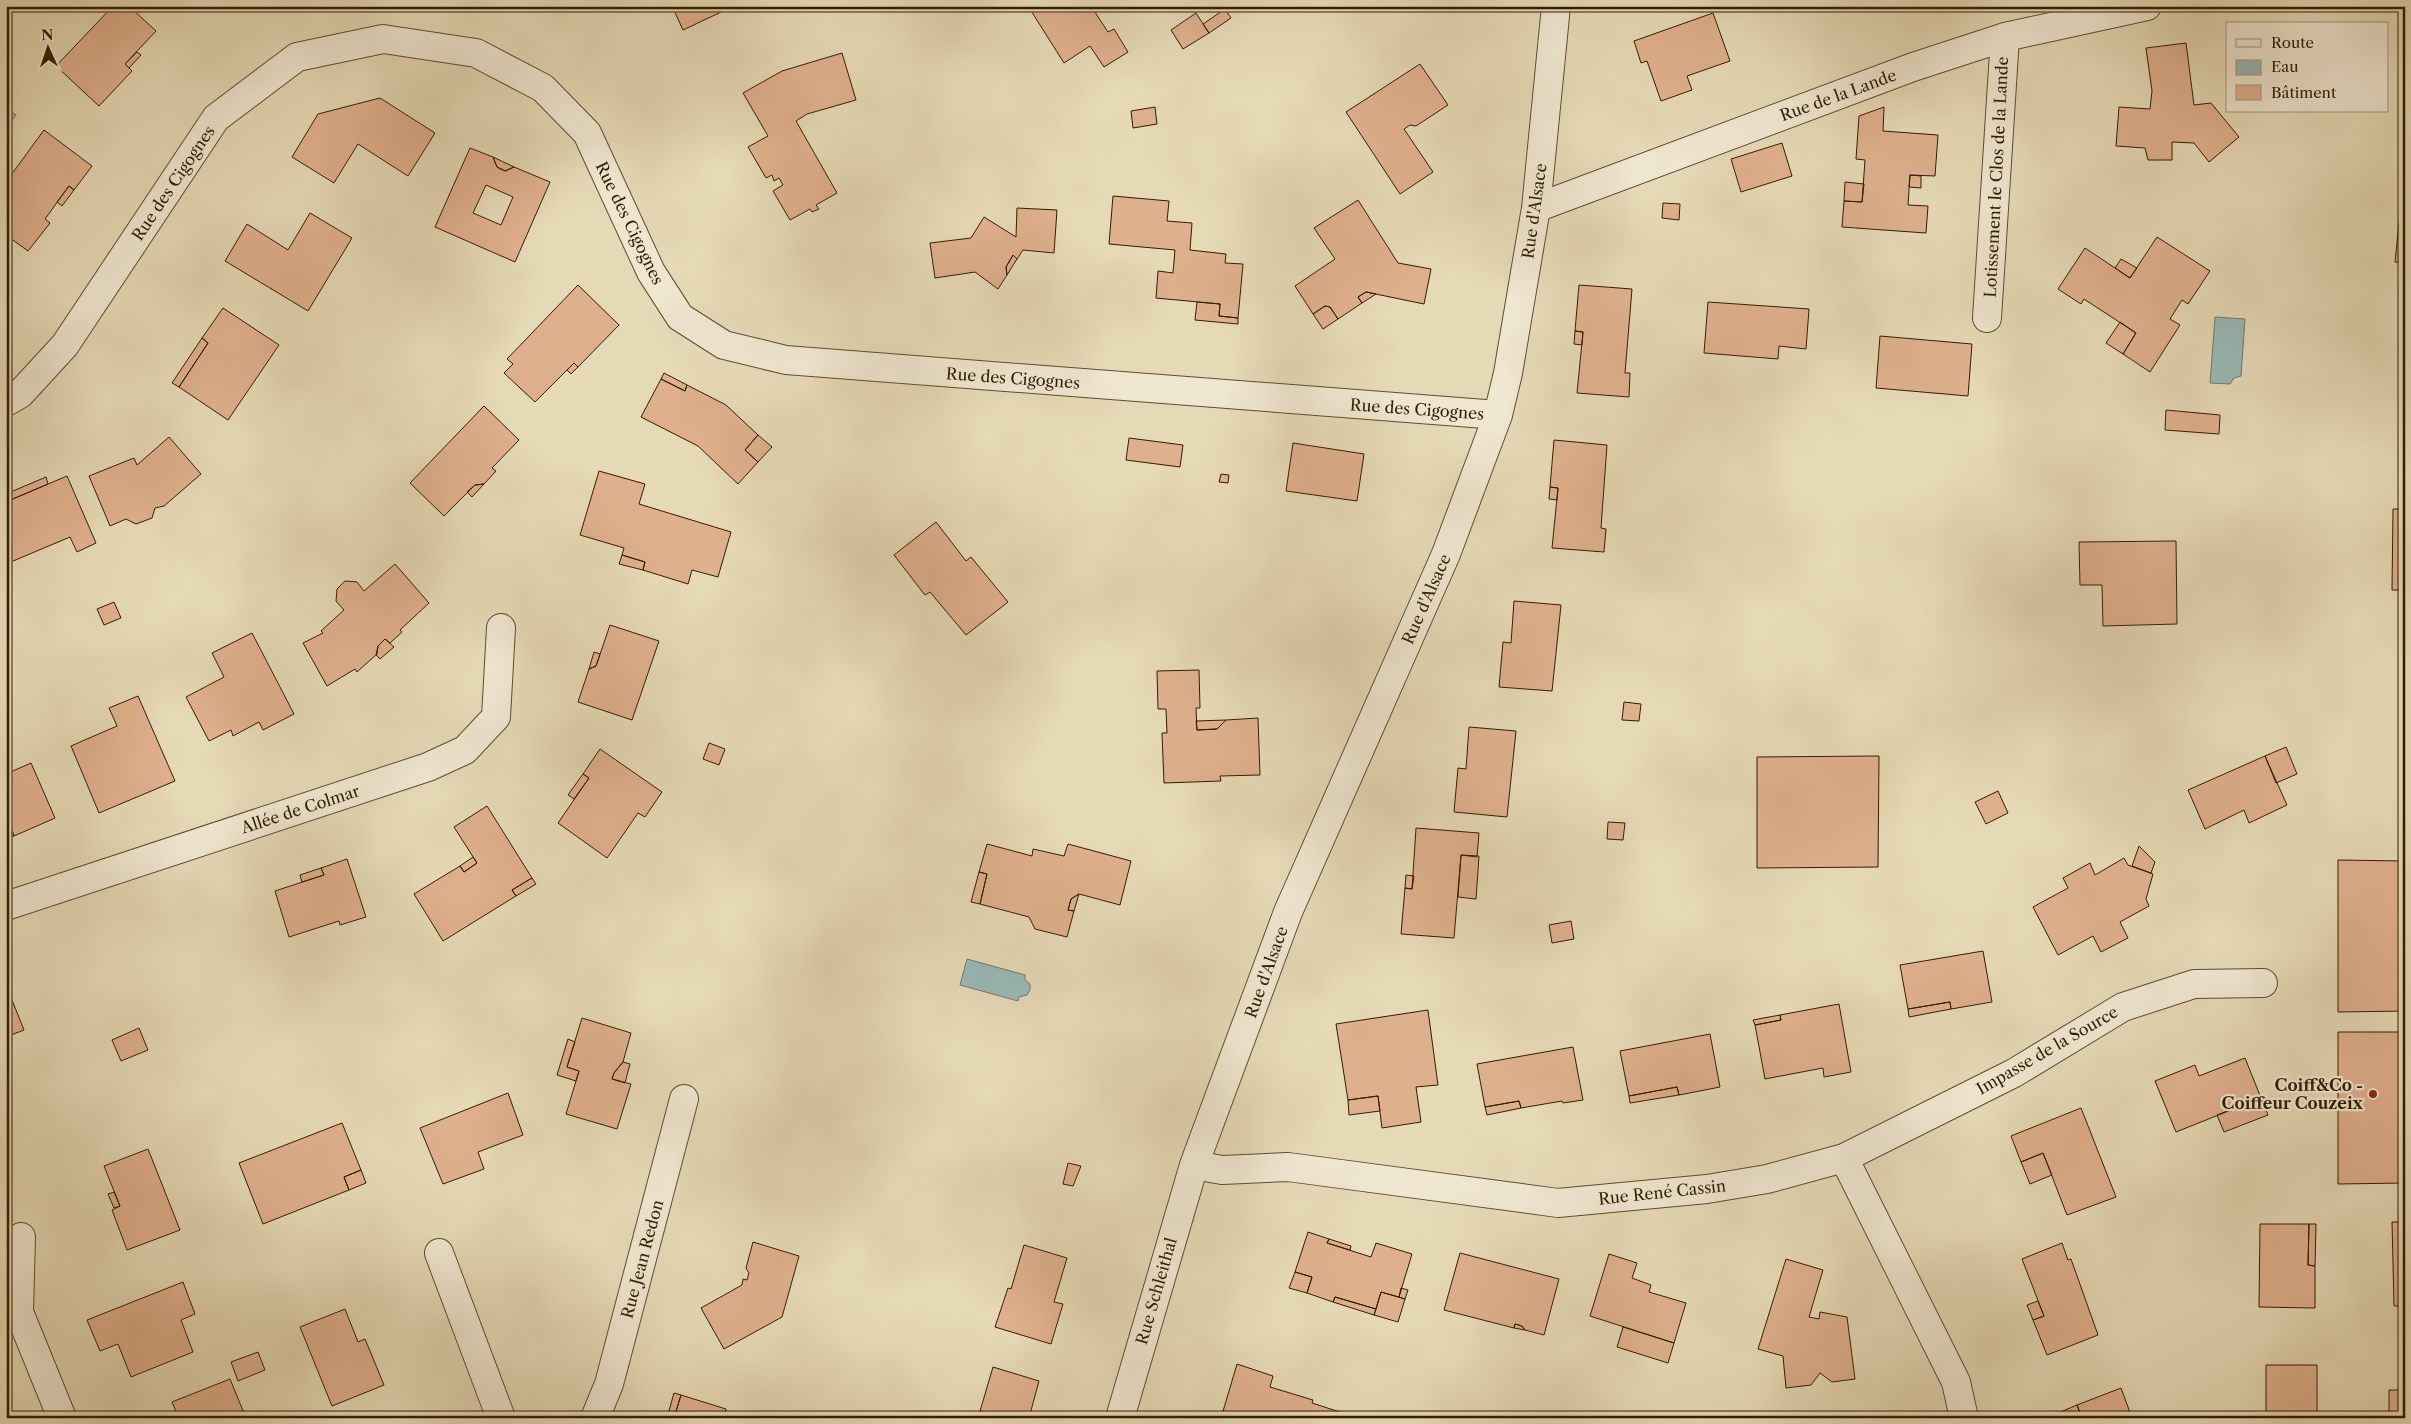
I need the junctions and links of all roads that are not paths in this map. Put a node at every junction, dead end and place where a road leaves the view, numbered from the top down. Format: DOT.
graph roads {
  1 [pos="1556,6"];
  2 [pos="2147,6"];
  3 [pos="2005,37"];
  4 [pos="1536,208"];
  5 [pos="1988,318"];
  6 [pos="6,402"];
  7 [pos="1498,415"];
  8 [pos="501,628"];
  9 [pos="6,906"];
  10 [pos="2263,983"];
  11 [pos="684,1099"];
  12 [pos="1844,1158"];
  13 [pos="1194,1165"];
  14 [pos="21,1236"];
  15 [pos="439,1253"];
  16 [pos="62,1418"];
  17 [pos="501,1418"];
  18 [pos="595,1418"];
  19 [pos="1120,1418"];
  20 [pos="1964,1418"];
  1 -- 4 [label="street, Rue d'Alsace"];
  2 -- 3 [label="street, Rue de la Lande"];
  3 -- 4 [label="street, Rue de la Lande"];
  3 -- 5 [label="street, Lotissement le Clos de la Lande"];
  4 -- 7 [label="street, Rue d'Alsace"];
  6 -- 7 [label="street, Rue des Cigognes"];
  7 -- 13 [label="street, Rue d'Alsace"];
  8 -- 9 [label="street, Allée de Colmar"];
  10 -- 12 [label="street, Impasse de la Source"];
  11 -- 18 [label="street, Rue Jean Redon"];
  12 -- 13 [label="street, Rue René Cassin"];
  12 -- 20 [label="street"];
  13 -- 19 [label="street, Rue Schleithal"];
  14 -- 16 [label="street"];
  15 -- 17 [label="street"];
}
